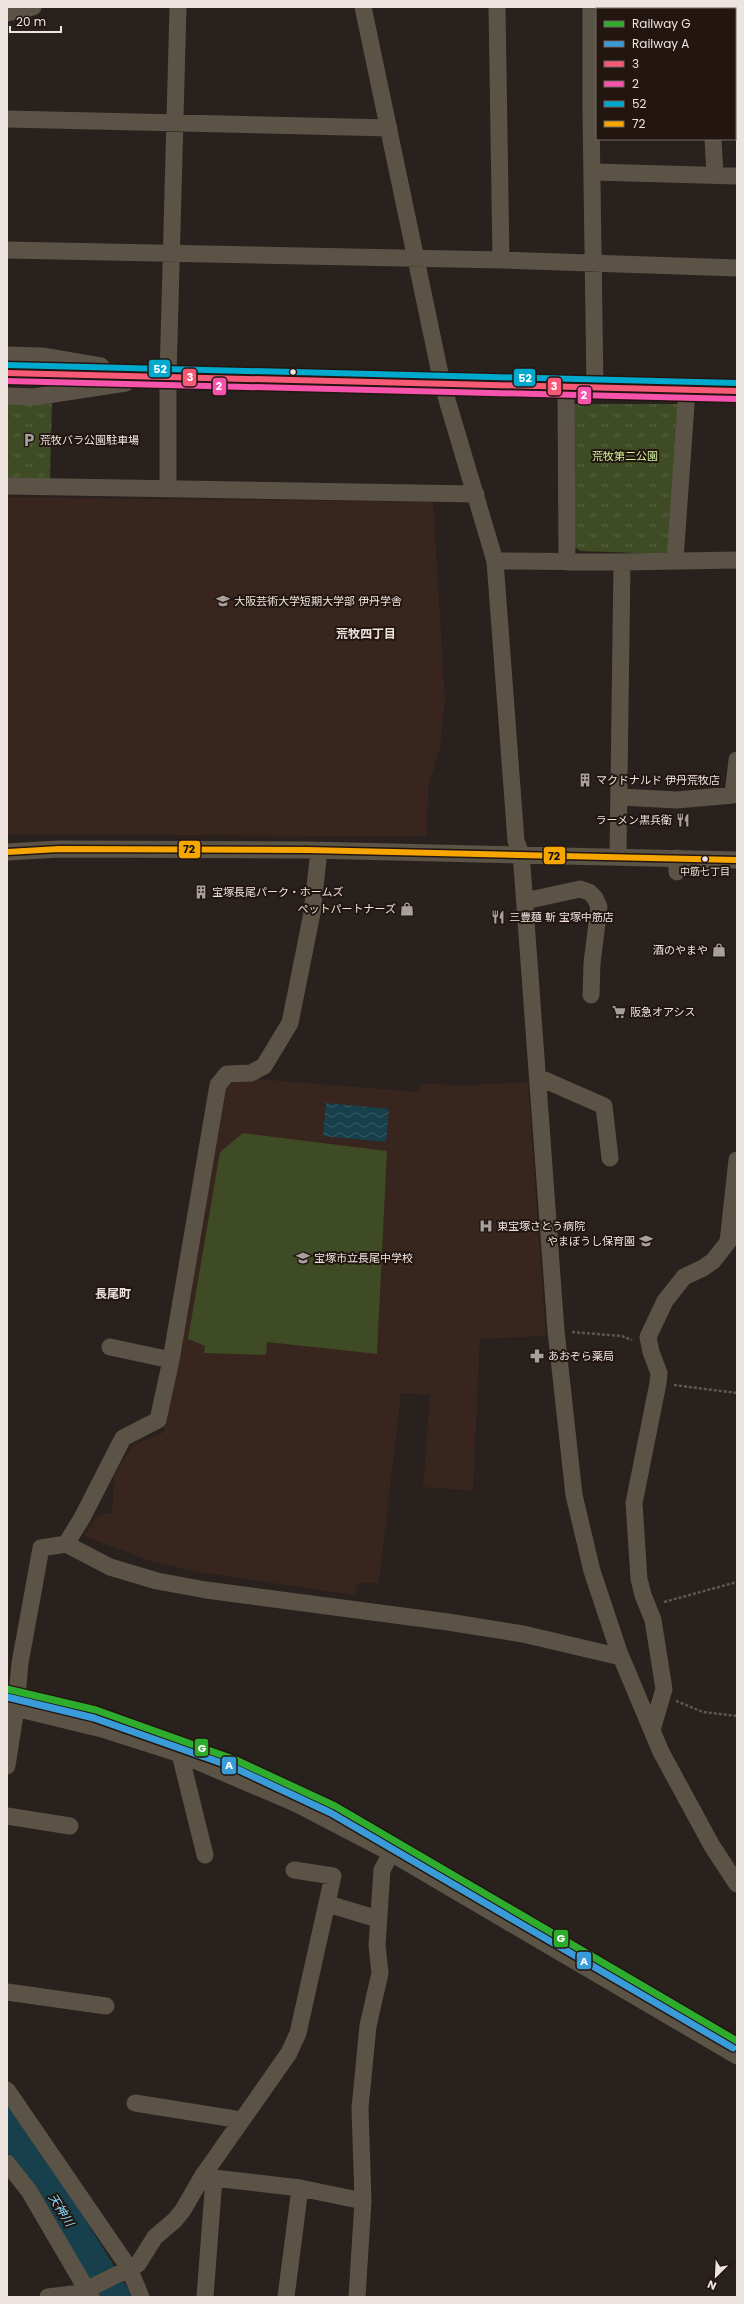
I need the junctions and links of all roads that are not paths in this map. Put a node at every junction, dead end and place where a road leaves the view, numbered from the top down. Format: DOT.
graph roads {
  1 [pos="33,7"];
  2 [pos="178,7"];
  3 [pos="363,7"];
  4 [pos="497,7"];
  5 [pos="591,7"];
  6 [pos="7,13"];
  7 [pos="594,112"];
  8 [pos="7,119"];
  9 [pos="176,124"];
  10 [pos="389,128"];
  11 [pos="714,140"];
  12 [pos="593,172"];
  13 [pos="715,175"];
  14 [pos="737,176"];
  15 [pos="7,250"];
  16 [pos="173,254"];
  17 [pos="418,259"];
  18 [pos="501,260"];
  19 [pos="594,263"];
  20 [pos="737,268"];
  21 [pos="7,355"];
  22 [pos="7,373"];
  23 [pos="168,377"];
  24 [pos="442,383"];
  25 [pos="566,387"];
  26 [pos="595,388"];
  27 [pos="687,390"];
  28 [pos="737,391"];
  29 [pos="7,396"];
  30 [pos="7,486"];
  31 [pos="168,488"];
  32 [pos="476,494"];
  33 [pos="675,560"];
  34 [pos="737,560"];
  35 [pos="495,562"];
  36 [pos="567,562"];
  37 [pos="622,562"];
  38 [pos="737,760"];
  39 [pos="620,797"];
  40 [pos="320,851"];
  41 [pos="7,852"];
  42 [pos="521,854"];
  43 [pos="618,856"];
  44 [pos="737,860"];
  45 [pos="525,901"];
  46 [pos="591,995"];
  47 [pos="538,1077"];
  48 [pos="610,1158"];
  49 [pos="737,1160"];
  50 [pos="110,1347"];
  51 [pos="171,1360"];
  52 [pos="66,1544"];
  53 [pos="621,1657"];
  54 [pos="12,1707"];
  55 [pos="652,1730"];
  56 [pos="180,1754"];
  57 [pos="7,1766"];
  58 [pos="7,1816"];
  59 [pos="70,1826"];
  60 [pos="391,1853"];
  61 [pos="205,1855"];
  62 [pos="294,1870"];
  63 [pos="737,1884"];
  64 [pos="328,1904"];
  65 [pos="378,1918"];
  66 [pos="7,1992"];
  67 [pos="106,2006"];
  68 [pos="737,2056"];
  69 [pos="7,2090"];
  70 [pos="135,2103"];
  71 [pos="240,2120"];
  72 [pos="7,2163"];
  73 [pos="208,2178"];
  74 [pos="300,2188"];
  75 [pos="363,2201"];
  76 [pos="129,2268"];
  77 [pos="89,2293"];
  78 [pos="48,2297"];
  79 [pos="141,2297"];
  80 [pos="205,2297"];
  81 [pos="286,2297"];
  82 [pos="357,2297"];
  1 -- 6 [label="street"];
  2 -- 9 [label="street"];
  3 -- 10 [label="street"];
  4 -- 18 [label="street"];
  5 -- 7 [label="street"];
  7 -- 12 [label="street"];
  8 -- 9 [label="street"];
  9 -- 10 [label="street"];
  9 -- 16 [label="street"];
  10 -- 17 [label="street"];
  11 -- 13 [label="street"];
  12 -- 13 [label="street"];
  12 -- 19 [label="street"];
  13 -- 14 [label="street"];
  15 -- 16 [label="street"];
  16 -- 17 [label="street"];
  16 -- 23 [label="street"];
  17 -- 18 [label="street"];
  17 -- 24 [label="street"];
  18 -- 19 [label="street"];
  19 -- 20 [label="street"];
  19 -- 26 [label="street"];
  21 -- 23 [label="street"];
  22 -- 23 [label="street"];
  23 -- 24 [label="street"];
  23 -- 29 [label="street"];
  23 -- 31 [label="street"];
  24 -- 25 [label="street"];
  24 -- 32 [label="street"];
  25 -- 26 [label="street"];
  25 -- 36 [label="street"];
  26 -- 27 [label="street"];
  27 -- 28 [label="street"];
  27 -- 33 [label="street"];
  30 -- 31 [label="street"];
  31 -- 32 [label="street"];
  32 -- 35 [label="street"];
  33 -- 34 [label="street"];
  33 -- 37 [label="street"];
  35 -- 36 [label="street"];
  35 -- 42 [label="street"];
  36 -- 37 [label="street"];
  37 -- 39 [label="street"];
  38 -- 39 [label="street"];
  39 -- 43 [label="street"];
  40 -- 41 [label="street"];
  40 -- 42 [label="street"];
  40 -- 51 [label="street"];
  42 -- 43 [label="street"];
  42 -- 45 [label="street"];
  43 -- 44 [label="street"];
  45 -- 46 [label="street"];
  45 -- 47 [label="street"];
  47 -- 48 [label="street"];
  47 -- 53 [label="street"];
  49 -- 55 [label="street"];
  50 -- 51 [label="street"];
  51 -- 52 [label="street"];
  52 -- 53 [label="street"];
  52 -- 54 [label="street"];
  53 -- 55 [label="street"];
  54 -- 56 [label="street"];
  54 -- 57 [label="street"];
  55 -- 63 [label="street"];
  56 -- 60 [label="street"];
  56 -- 61 [label="street"];
  58 -- 59 [label="street"];
  60 -- 65 [label="street"];
  60 -- 68 [label="street"];
  62 -- 64 [label="street"];
  64 -- 65 [label="street"];
  64 -- 71 [label="street"];
  65 -- 75 [label="street"];
  66 -- 67 [label="street"];
  69 -- 76 [label="street"];
  70 -- 71 [label="street"];
  71 -- 73 [label="street"];
  72 -- 77 [label="street"];
  73 -- 74 [label="street"];
  73 -- 76 [label="street"];
  73 -- 80 [label="street"];
  74 -- 75 [label="street"];
  74 -- 81 [label="street"];
  75 -- 82 [label="street"];
  76 -- 77 [label="street"];
  76 -- 79 [label="street"];
  77 -- 78 [label="street"];
}
